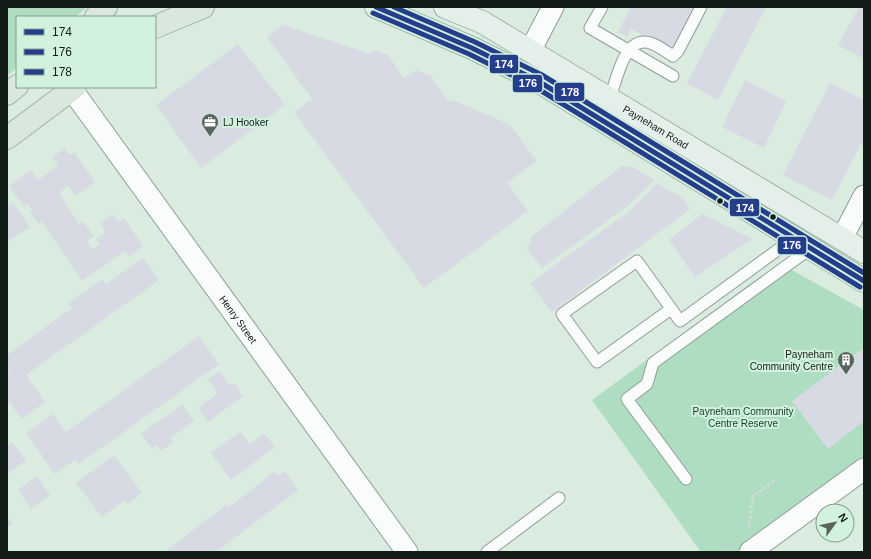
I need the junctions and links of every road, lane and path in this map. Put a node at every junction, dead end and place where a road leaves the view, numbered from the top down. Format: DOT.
graph roads {
  1 [pos="106,7"];
  2 [pos="176,7"];
  3 [pos="203,7"];
  4 [pos="376,7"];
  5 [pos="445,7"];
  6 [pos="553,7"];
  7 [pos="602,7"];
  8 [pos="700,7"];
  9 [pos="97,16"];
  10 [pos="156,26"];
  11 [pos="156,27"];
  12 [pos="627,50"];
  13 [pos="530,51"];
  14 [pos="673,76"];
  15 [pos="16,87"];
  16 [pos="72,88"];
  17 [pos="7,94"];
  18 [pos="610,98"];
  19 [pos="7,138"];
  20 [pos="864,196"];
  21 [pos="842,238"];
  22 [pos="803,243"];
  23 [pos="864,252"];
  24 [pos="864,280"];
  25 [pos="671,309"];
  26 [pos="864,469"];
  27 [pos="686,479"];
  28 [pos="777,479"];
  29 [pos="559,498"];
  30 [pos="744,544"];
  31 [pos="405,551"];
  32 [pos="487,552"];
  33 [pos="726,552"];
  1 -- 9 [label="highway"];
  2 -- 10 [label="highway"];
  3 -- 11 [label="highway"];
  4 -- 22 [label="main road"];
  5 -- 13 [label="main road, Payneham Road"];
  6 -- 13 [label="street"];
  7 -- 12 [label="lane"];
  8 -- 12 [label="lane"];
  12 -- 14 [label="lane"];
  12 -- 18 [label="lane"];
  13 -- 18 [label="main road, Payneham Road"];
  15 -- 17 [label="highway"];
  16 -- 19 [label="highway"];
  16 -- 31 [label="street, Henry Street"];
  18 -- 21 [label="main road, Payneham Road"];
  20 -- 21 [label="street"];
  21 -- 23 [label="main road, Payneham Road"];
  22 -- 24 [label="main road"];
  22 -- 25 [label="lane"];
  22 -- 27 [label="lane"];
  25 -- 25 [label="lane"];
  26 -- 30 [label="street"];
  28 -- 30 [label="path"];
  29 -- 32 [label="lane"];
  30 -- 33 [label="path"];
}
